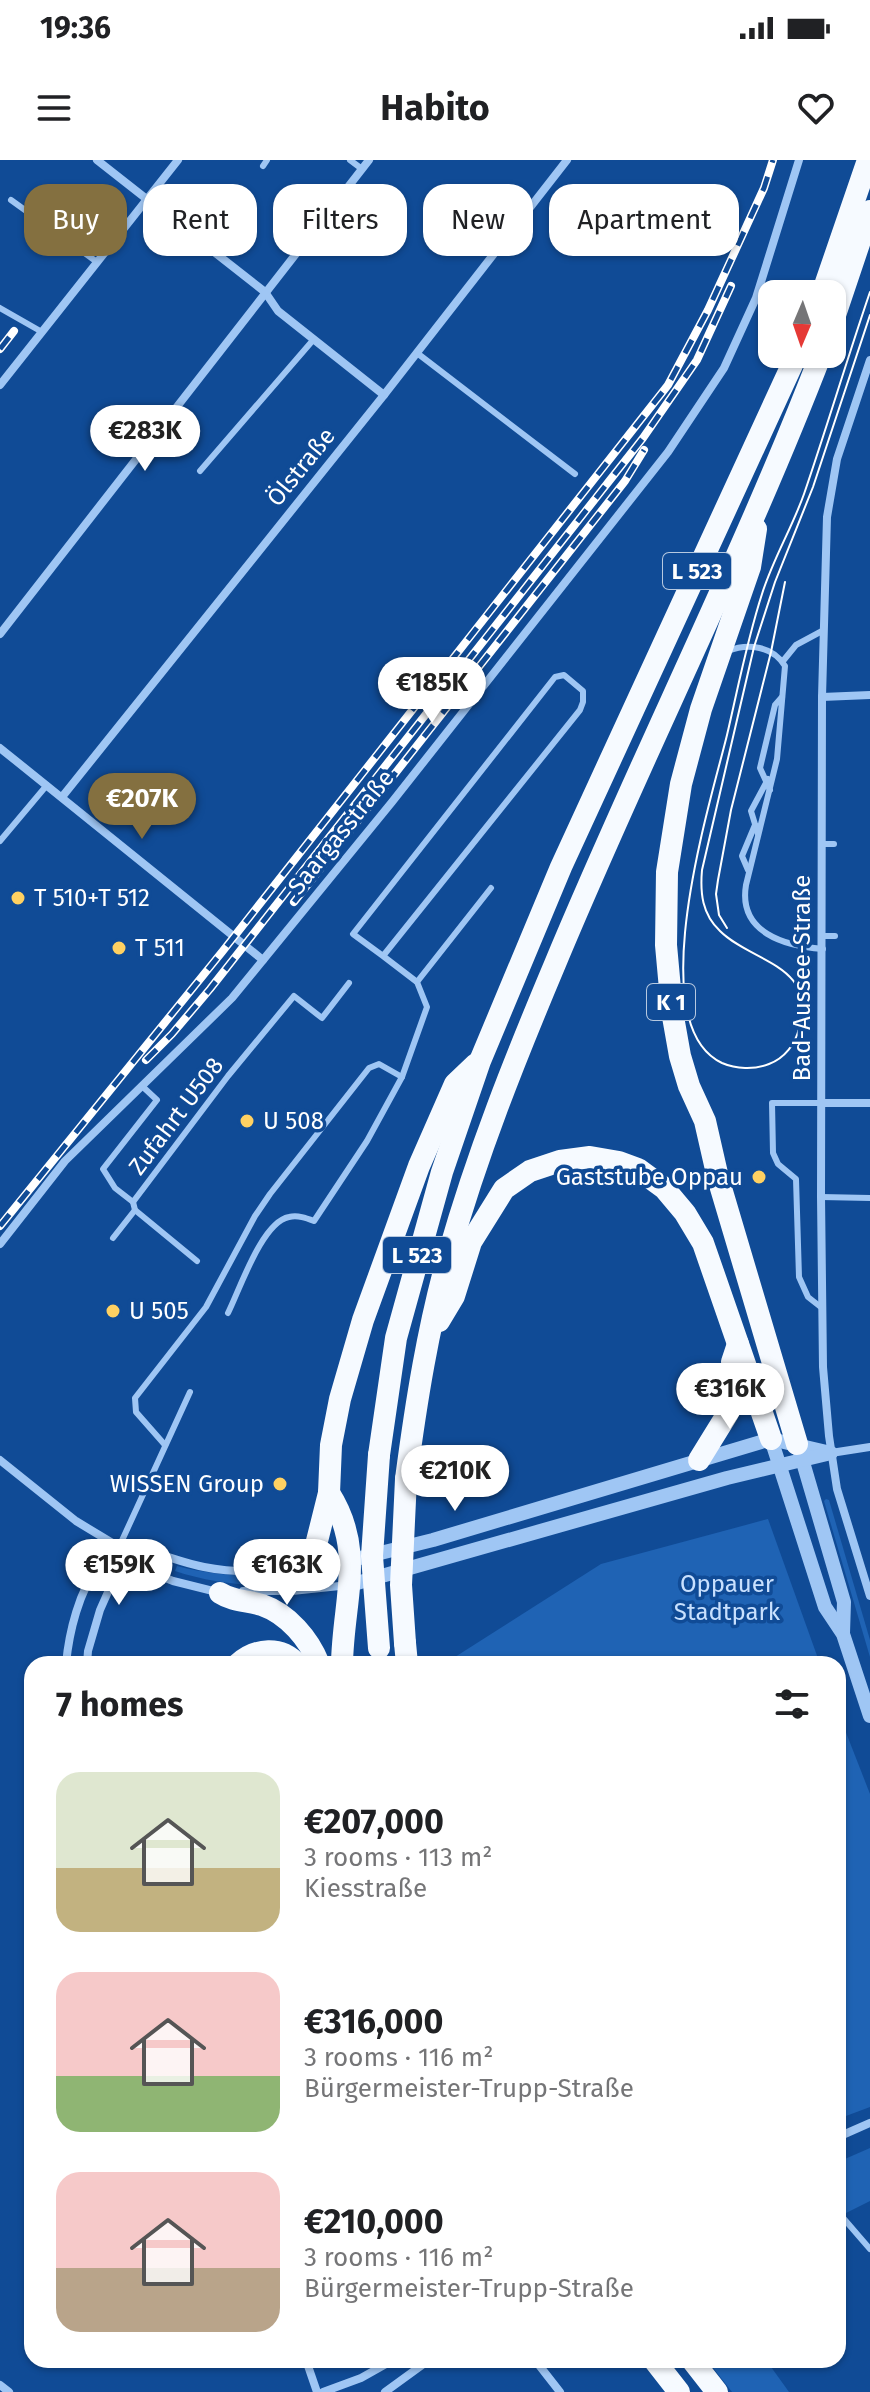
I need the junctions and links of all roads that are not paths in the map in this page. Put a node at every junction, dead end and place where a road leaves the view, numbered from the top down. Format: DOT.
graph roads {
  1 [pos="97,160"];
  2 [pos="178,160"];
  3 [pos="350,160"];
  4 [pos="369,160"];
  5 [pos="567,160"];
  6 [pos="799,160"];
  7 [pos="868,160"];
  8 [pos="362,169"];
  9 [pos="159,184"];
  10 [pos="143,196"];
  11 [pos="11,200"];
  12 [pos="143,204"];
  13 [pos="870,211"];
  14 [pos="219,256"];
  15 [pos="97,262"];
  16 [pos="827,280"];
  17 [pos="846,282"];
  18 [pos="265,292"];
  19 [pos="0,308"];
  20 [pos="42,332"];
  21 [pos="314,339"];
  22 [pos="417,353"];
  23 [pos="870,360"];
  24 [pos="791,368"];
  25 [pos="815,368"];
  26 [pos="0,385"];
  27 [pos="866,387"];
  28 [pos="384,395"];
  29 [pos="200,471"];
  30 [pos="575,474"];
  31 [pos="760,502"];
  32 [pos="822,631"];
  33 [pos="0,634"];
  34 [pos="721,654"];
  35 [pos="783,661"];
  36 [pos="784,694"];
  37 [pos="870,695"];
  38 [pos="822,697"];
  39 [pos="0,748"];
  40 [pos="775,769"];
  41 [pos="766,781"];
  42 [pos="47,785"];
  43 [pos="770,790"];
  44 [pos="62,797"];
  45 [pos="765,813"];
  46 [pos="755,825"];
  47 [pos="759,836"];
  48 [pos="0,841"];
  49 [pos="822,844"];
  50 [pos="834,844"];
  51 [pos="749,872"];
  52 [pos="491,888"];
  53 [pos="823,936"];
  54 [pos="835,936"];
  55 [pos="823,949"];
  56 [pos="383,956"];
  57 [pos="263,960"];
  58 [pos="417,982"];
  59 [pos="349,983"];
  60 [pos="480,1061"];
  61 [pos="402,1077"];
  62 [pos="142,1086"];
  63 [pos="822,1103"];
  64 [pos="870,1103"];
  65 [pos="821,1197"];
  66 [pos="870,1198"];
  67 [pos="134,1206"];
  68 [pos="113,1238"];
  69 [pos="0,1244"];
  70 [pos="197,1261"];
  71 [pos="822,1308"];
  72 [pos="228,1313"];
  73 [pos="430,1336"];
  74 [pos="738,1344"];
  75 [pos="190,1392"];
  76 [pos="771,1439"];
  77 [pos="165,1445"];
  78 [pos="870,1447"];
  79 [pos="800,1452"];
  80 [pos="831,1453"];
  81 [pos="0,1460"];
  82 [pos="699,1460"];
  83 [pos="778,1465"];
  84 [pos="329,1493"];
  85 [pos="119,1547"];
  86 [pos="352,1560"];
  87 [pos="306,1568"];
  88 [pos="350,1585"];
  89 [pos="220,1593"];
  90 [pos="870,1596"];
  91 [pos="843,1634"];
  92 [pos="406,1654"];
  93 [pos="67,1656"];
  94 [pos="88,1656"];
  95 [pos="249,1656"];
  96 [pos="290,1656"];
  97 [pos="316,1656"];
  98 [pos="342,1656"];
  99 [pos="379,1656"];
  100 [pos="870,1716"];
  101 [pos="870,2123"];
  102 [pos="846,2134"];
  103 [pos="846,2221"];
  104 [pos="870,2249"];
  105 [pos="309,2368"];
  106 [pos="379,2368"];
  107 [pos="418,2368"];
  108 [pos="541,2368"];
  109 [pos="660,2368"];
  110 [pos="698,2368"];
  111 [pos="0,2385"];
  112 [pos="9,2392"];
  113 [pos="317,2392"];
  114 [pos="323,2392"];
  115 [pos="385,2392"];
  116 [pos="560,2392"];
  117 [pos="679,2392"];
  118 [pos="717,2392"];
  1 -- 10 [label="street"];
  2 -- 9 [label="street"];
  3 -- 8 [label="lane"];
  4 -- 8 [label="street"];
  5 -- 22 [label="street, Ölstraße"];
  6 -- 57 [label="street, Saargasstraße"];
  7 -- 16 [label="highway"];
  8 -- 18 [label="street"];
  11 -- 15 [label="lane"];
  12 -- 15 [label="street"];
  13 -- 17 [label="highway"];
  14 -- 18 [label="street"];
  15 -- 20 [label="street"];
  18 -- 21 [label="street"];
  18 -- 33 [label="street"];
  19 -- 20 [label="lane"];
  20 -- 26 [label="street"];
  21 -- 28 [label="street"];
  21 -- 29 [label="lane"];
  22 -- 28 [label="street, Ölstraße"];
  22 -- 30 [label="lane"];
  23 -- 27 [label="street, Bad-Aussee-Straße"];
  24 -- 60 [label="highway, L 523"];
  25 -- 31 [label="highway, L 523"];
  27 -- 32 [label="street, Bad-Aussee-Straße"];
  28 -- 44 [label="street, Ölstraße"];
  31 -- 34 [label="highway, K 1"];
  31 -- 73 [label="highway, L 523"];
  32 -- 35 [label="lane"];
  32 -- 38 [label="street, Bad-Aussee-Straße"];
  34 -- 35 [label="lane"];
  34 -- 79 [label="highway, K 1"];
  35 -- 36 [label="lane"];
  36 -- 40 [label="lane"];
  36 -- 41 [label="lane"];
  37 -- 38 [label="street"];
  38 -- 49 [label="street, Bad-Aussee-Straße"];
  39 -- 42 [label="street"];
  40 -- 41 [label="lane"];
  40 -- 43 [label="lane"];
  41 -- 43 [label="lane"];
  41 -- 46 [label="lane"];
  42 -- 44 [label="street"];
  42 -- 48 [label="lane"];
  43 -- 45 [label="lane"];
  44 -- 57 [label="street"];
  45 -- 46 [label="lane"];
  45 -- 47 [label="lane"];
  46 -- 47 [label="lane"];
  46 -- 51 [label="lane"];
  47 -- 51 [label="lane"];
  49 -- 50 [label="lane"];
  49 -- 53 [label="street, Bad-Aussee-Straße"];
  51 -- 55 [label="lane"];
  52 -- 58 [label="lane"];
  53 -- 54 [label="lane"];
  53 -- 55 [label="street, Bad-Aussee-Straße"];
  55 -- 63 [label="street, Bad-Aussee-Straße"];
  56 -- 56 [label="lane"];
  56 -- 58 [label="lane"];
  57 -- 62 [label="street, Saargasstraße"];
  58 -- 61 [label="lane"];
  59 -- 67 [label="lane, Zufahrt U508"];
  60 -- 84 [label="highway"];
  60 -- 99 [label="highway, L 523, bridge"];
  61 -- 72 [label="lane"];
  61 -- 77 [label="lane"];
  62 -- 67 [label="lane, Zufahrt U508"];
  62 -- 69 [label="street, Saargasstraße"];
  63 -- 64 [label="street"];
  63 -- 65 [label="street, Bad-Aussee-Straße"];
  63 -- 71 [label="lane"];
  65 -- 66 [label="lane"];
  65 -- 71 [label="street, Bad-Aussee-Straße"];
  67 -- 68 [label="lane"];
  67 -- 70 [label="lane"];
  71 -- 80 [label="street, Bad-Aussee-Straße"];
  73 -- 74 [label="highway"];
  73 -- 92 [label="highway, L 523, bridge"];
  74 -- 76 [label="highway"];
  74 -- 82 [label="highway"];
  75 -- 77 [label="lane"];
  76 -- 79 [label="street"];
  76 -- 82 [label="street"];
  76 -- 83 [label="street, K 1"];
  77 -- 85 [label="lane"];
  78 -- 80 [label="street"];
  79 -- 80 [label="street"];
  79 -- 83 [label="street"];
  79 -- 91 [label="street, K 1"];
  80 -- 90 [label="street, Bad-Aussee-Straße"];
  81 -- 85 [label="street"];
  82 -- 86 [label="street"];
  83 -- 88 [label="street"];
  83 -- 91 [label="street, K 1"];
  84 -- 86 [label="highway"];
  84 -- 87 [label="highway"];
  85 -- 87 [label="street"];
  85 -- 89 [label="street"];
  85 -- 93 [label="street"];
  85 -- 94 [label="street"];
  86 -- 87 [label="street"];
  86 -- 88 [label="highway"];
  88 -- 89 [label="street"];
  88 -- 98 [label="highway"];
  89 -- 97 [label="highway"];
  91 -- 100 [label="street, K 1"];
  95 -- 96 [label="highway"];
  101 -- 102 [label="street"];
  103 -- 104 [label="lane"];
  105 -- 113 [label="street"];
  106 -- 114 [label="street"];
  107 -- 115 [label="street"];
  108 -- 116 [label="street"];
  109 -- 117 [label="highway"];
  110 -- 118 [label="highway"];
  111 -- 112 [label="street"];
}
